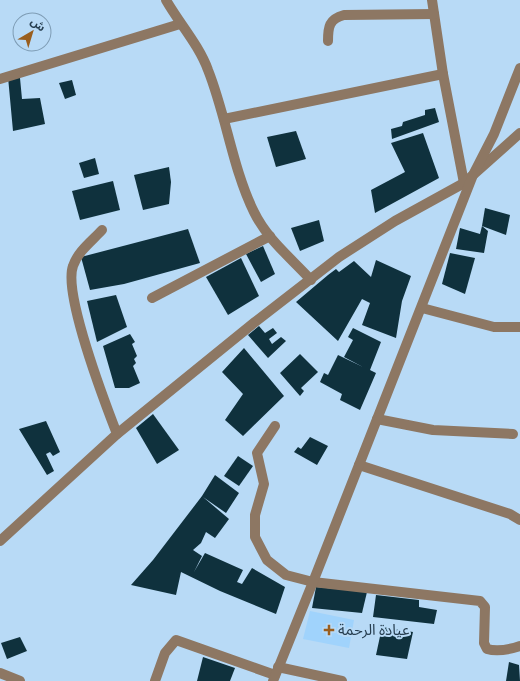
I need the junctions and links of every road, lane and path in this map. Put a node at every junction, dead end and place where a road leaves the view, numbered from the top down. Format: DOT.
graph roads {
  1 [pos="166,0"];
  2 [pos="432,0"];
  3 [pos="434,14"];
  4 [pos="180,24"];
  5 [pos="328,41"];
  6 [pos="520,68"];
  7 [pos="443,74"];
  8 [pos="0,79"];
  9 [pos="224,119"];
  10 [pos="520,133"];
  11 [pos="473,175"];
  12 [pos="464,183"];
  13 [pos="102,230"];
  14 [pos="270,236"];
  15 [pos="311,280"];
  16 [pos="152,298"];
  17 [pos="422,308"];
  18 [pos="520,328"];
  19 [pos="377,419"];
  20 [pos="275,426"];
  21 [pos="117,434"];
  22 [pos="513,434"];
  23 [pos="359,466"];
  24 [pos="520,520"];
  25 [pos="1,539"];
  26 [pos="313,582"];
  27 [pos="520,646"];
  28 [pos="0,673"];
  29 [pos="275,674"];
  30 [pos="20,681"];
  31 [pos="155,681"];
  32 [pos="342,681"];
  1 -- 4 [label="street"];
  2 -- 3 [label="street"];
  3 -- 5 [label="street"];
  3 -- 7 [label="street"];
  4 -- 8 [label="street"];
  4 -- 9 [label="street"];
  6 -- 11 [label="street"];
  7 -- 9 [label="street"];
  7 -- 12 [label="street"];
  9 -- 14 [label="street"];
  10 -- 11 [label="street"];
  11 -- 12 [label="street"];
  11 -- 17 [label="street"];
  12 -- 15 [label="street"];
  13 -- 21 [label="street"];
  14 -- 15 [label="street"];
  14 -- 16 [label="street"];
  15 -- 21 [label="street"];
  17 -- 18 [label="street"];
  17 -- 19 [label="street"];
  19 -- 22 [label="street"];
  19 -- 23 [label="street"];
  20 -- 26 [label="street"];
  21 -- 25 [label="street"];
  23 -- 24 [label="street"];
  23 -- 26 [label="street"];
  26 -- 27 [label="street"];
  26 -- 29 [label="street"];
  28 -- 30 [label="street"];
  29 -- 31 [label="street"];
  29 -- 32 [label="street"];
}
